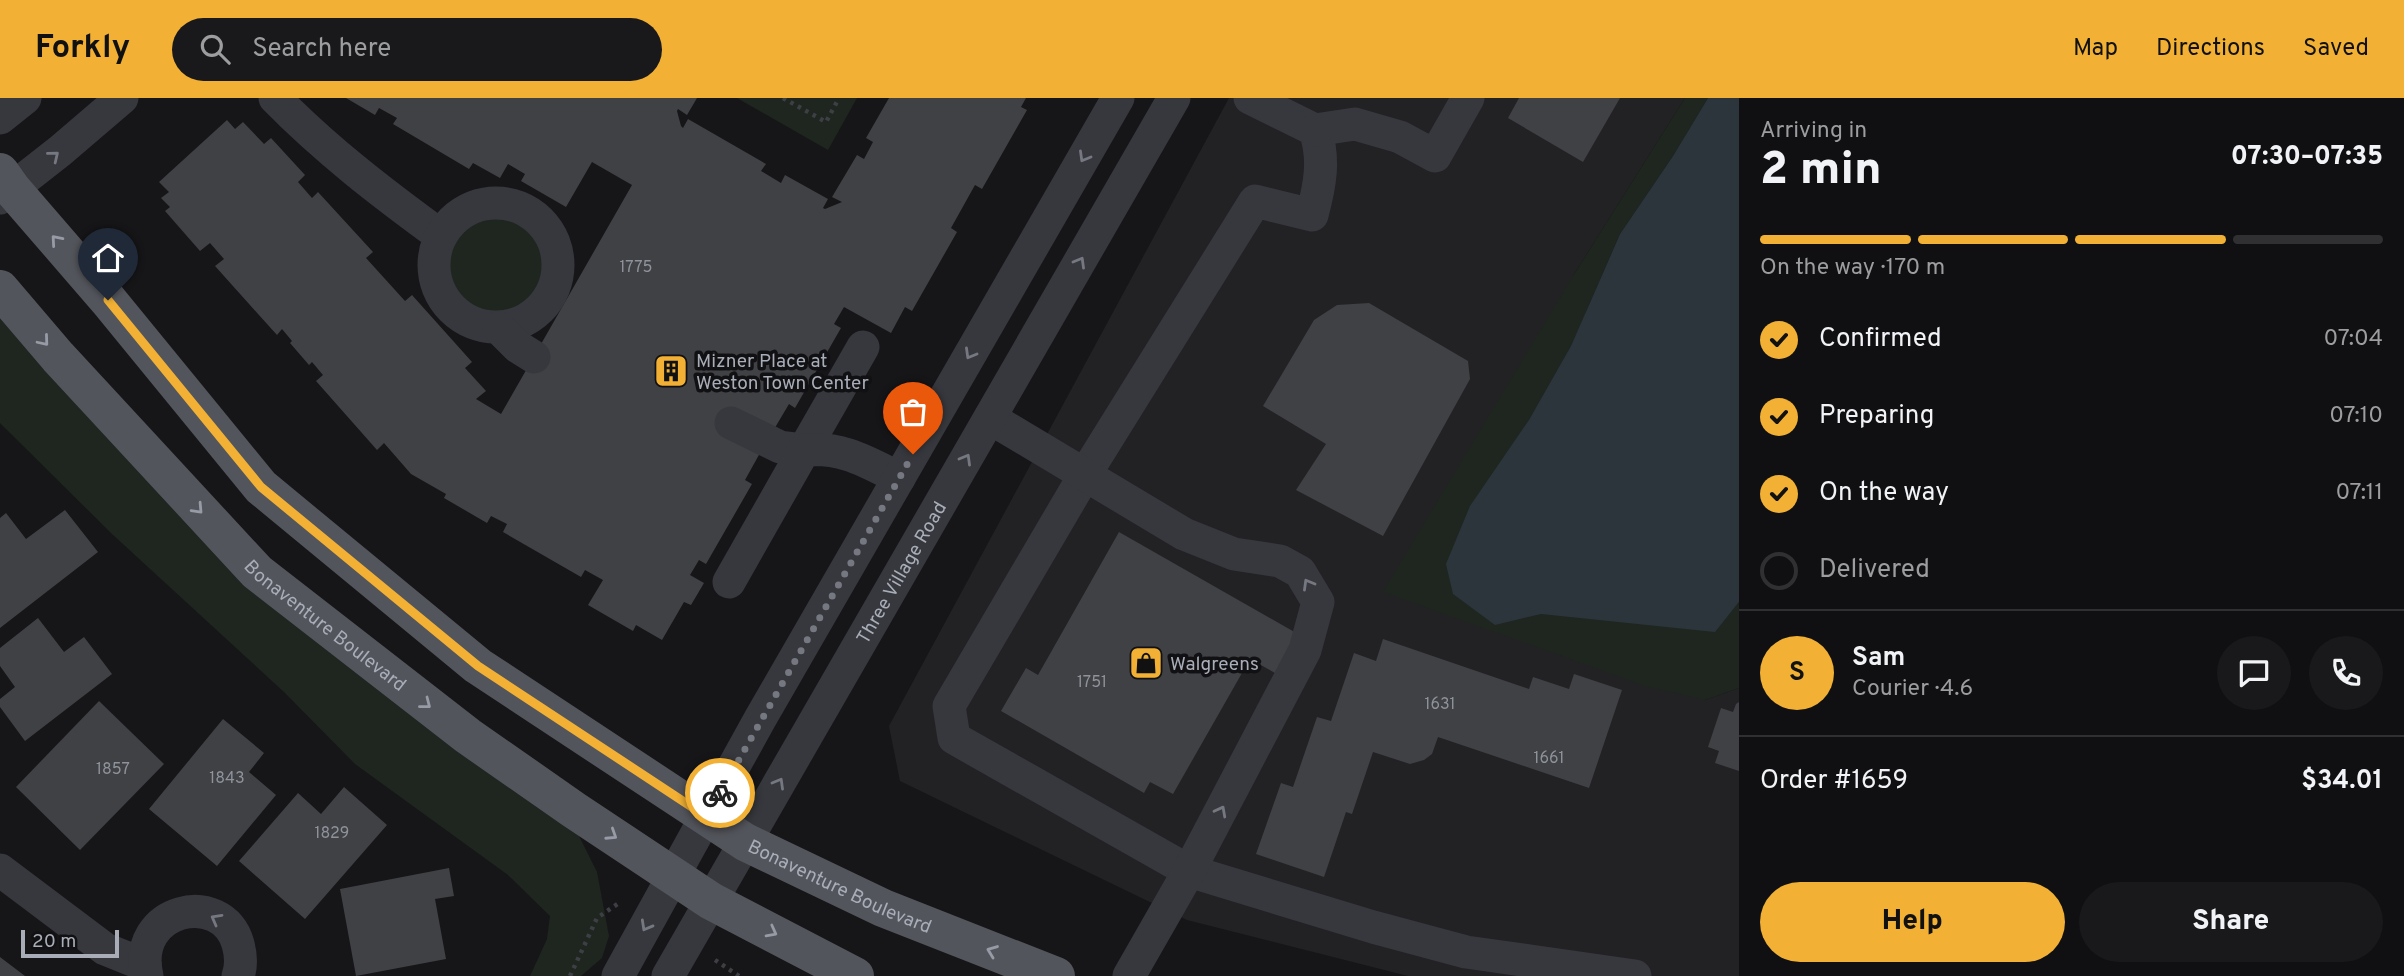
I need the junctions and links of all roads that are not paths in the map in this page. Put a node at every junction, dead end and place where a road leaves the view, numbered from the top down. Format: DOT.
graph roads {
  1 [pos="25,98"];
  2 [pos="122,98"];
  3 [pos="275,98"];
  4 [pos="1118,98"];
  5 [pos="1174,98"];
  6 [pos="1250,98"];
  7 [pos="1468,98"];
  8 [pos="0,118"];
  9 [pos="1315,130"];
  10 [pos="4,186"];
  11 [pos="441,236"];
  12 [pos="0,289"];
  13 [pos="499,328"];
  14 [pos="863,347"];
  15 [pos="534,357"];
  16 [pos="990,418"];
  17 [pos="731,423"];
  18 [pos="804,450"];
  19 [pos="1084,475"];
  20 [pos="900,478"];
  21 [pos="729,582"];
  22 [pos="707,817"];
  23 [pos="745,842"];
  24 [pos="0,870"];
  25 [pos="1189,871"];
  26 [pos="674,876"];
  27 [pos="711,901"];
  28 [pos="146,970"];
  29 [pos="1561,971"];
  30 [pos="238,976"];
  31 [pos="618,976"];
  32 [pos="668,976"];
  33 [pos="855,976"];
  34 [pos="1056,976"];
  35 [pos="1129,976"];
  36 [pos="1636,976"];
  1 -- 8 [label="street"];
  10 -- 2 [label="street, one-way"];
  3 -- 11 [label="street"];
  4 -- 20 [label="street, one-way"];
  16 -- 5 [label="street, Three Village Road, one-way"];
  6 -- 9 [label="street"];
  7 -- 9 [label="street"];
  9 -- 19 [label="street"];
  22 -- 10 [label="main road, Bonaventure Boulevard, one-way"];
  11 -- 13 [label="street"];
  11 -- 13 [label="street"];
  12 -- 26 [label="main road, Bonaventure Boulevard, one-way"];
  13 -- 15 [label="street"];
  14 -- 18 [label="street"];
  16 -- 19 [label="street"];
  23 -- 16 [label="street, Three Village Road, one-way"];
  17 -- 18 [label="street"];
  18 -- 20 [label="street"];
  18 -- 21 [label="street"];
  19 -- 25 [label="street"];
  25 -- 19 [label="street, one-way"];
  20 -- 22 [label="street"];
  22 -- 23 [label="main road, Bonaventure Boulevard"];
  22 -- 26 [label="street"];
  23 -- 27 [label="street, Three Village Road"];
  34 -- 23 [label="main road, Bonaventure Boulevard, one-way"];
  24 -- 28 [label="street"];
  25 -- 29 [label="street"];
  25 -- 35 [label="street"];
  26 -- 27 [label="main road, Bonaventure Boulevard"];
  26 -- 31 [label="street, one-way"];
  27 -- 32 [label="street, Three Village Road"];
  27 -- 33 [label="main road, Bonaventure Boulevard, one-way"];
  30 -- 28 [label="street, one-way"];
  29 -- 36 [label="street"];
}
